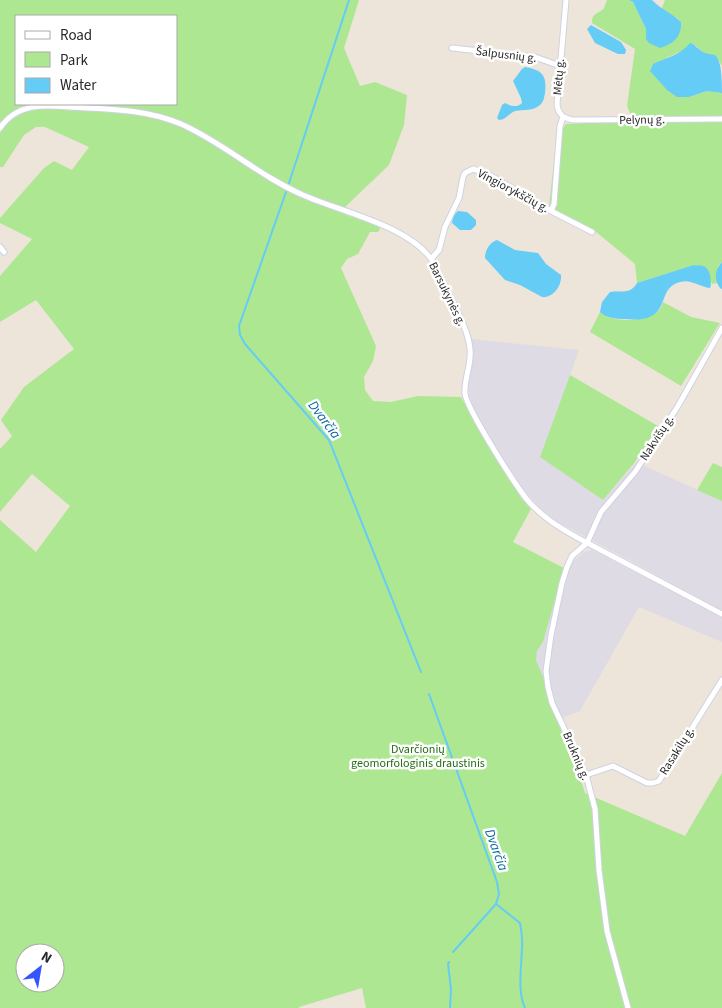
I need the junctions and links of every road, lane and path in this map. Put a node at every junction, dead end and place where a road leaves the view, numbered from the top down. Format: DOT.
graph roads {
  1 [pos="566,0"];
  2 [pos="452,48"];
  3 [pos="560,66"];
  4 [pos="563,117"];
  5 [pos="722,119"];
  6 [pos="0,128"];
  7 [pos="551,211"];
  8 [pos="592,232"];
  9 [pos="431,259"];
  10 [pos="722,328"];
  11 [pos="588,543"];
  12 [pos="722,614"];
  13 [pos="722,680"];
  14 [pos="586,775"];
  15 [pos="628,1008"];
  1 -- 3 [label="street, Mėtų g."];
  2 -- 3 [label="street, Šalpusnių g."];
  3 -- 4 [label="street, Mėtų g."];
  4 -- 5 [label="street, Pelynų g."];
  4 -- 7 [label="street, Mėtų g."];
  6 -- 9 [label="street, Barsukynės g."];
  7 -- 8 [label="street, Vingiorykščių g."];
  7 -- 9 [label="street, Vingiorykščių g."];
  9 -- 11 [label="street, Barsukynės g."];
  10 -- 11 [label="street, Nakvišų g."];
  11 -- 12 [label="street, Barsukynės g."];
  11 -- 14 [label="street, Bruknių g."];
  13 -- 14 [label="street, Rasakilų g."];
  14 -- 15 [label="street, Bruknių g."];
}
